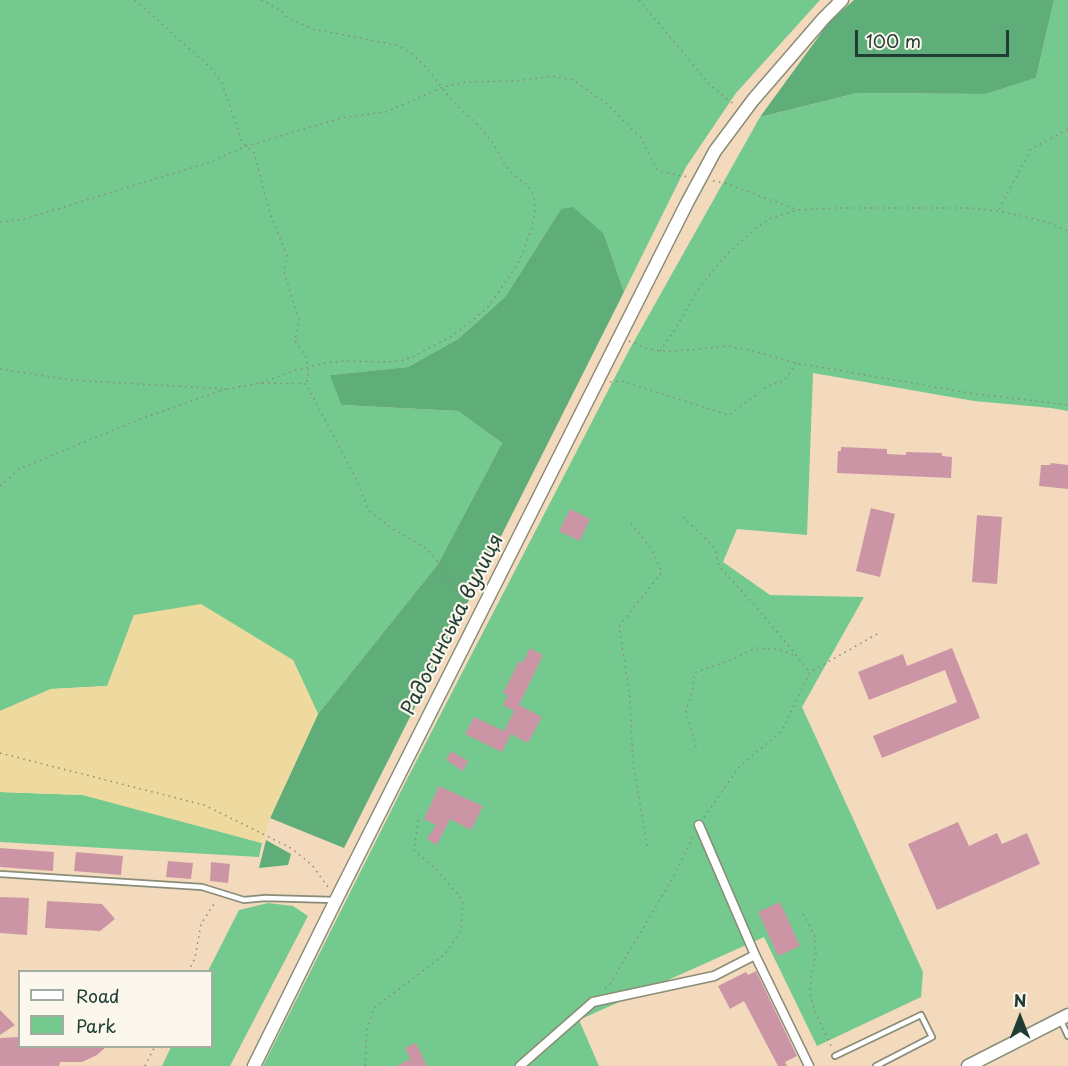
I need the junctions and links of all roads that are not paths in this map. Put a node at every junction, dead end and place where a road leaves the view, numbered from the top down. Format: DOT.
graph roads {
  1 [pos="842,0"];
  2 [pos="699,825"];
  3 [pos="0,874"];
  4 [pos="336,900"];
  5 [pos="755,955"];
  6 [pos="1064,1017"];
  7 [pos="1068,1035"];
  8 [pos="835,1056"];
  9 [pos="254,1066"];
  10 [pos="520,1066"];
  11 [pos="809,1066"];
  12 [pos="876,1066"];
  13 [pos="968,1066"];
  1 -- 4 [label="main road, Радосинська вулиця"];
  2 -- 5 [label="street"];
  3 -- 4 [label="lane"];
  4 -- 9 [label="main road, Радосинська вулиця"];
  5 -- 10 [label="street"];
  5 -- 11 [label="street"];
  6 -- 7 [label="lane"];
  6 -- 13 [label="main road"];
  8 -- 12 [label="lane"];
}
